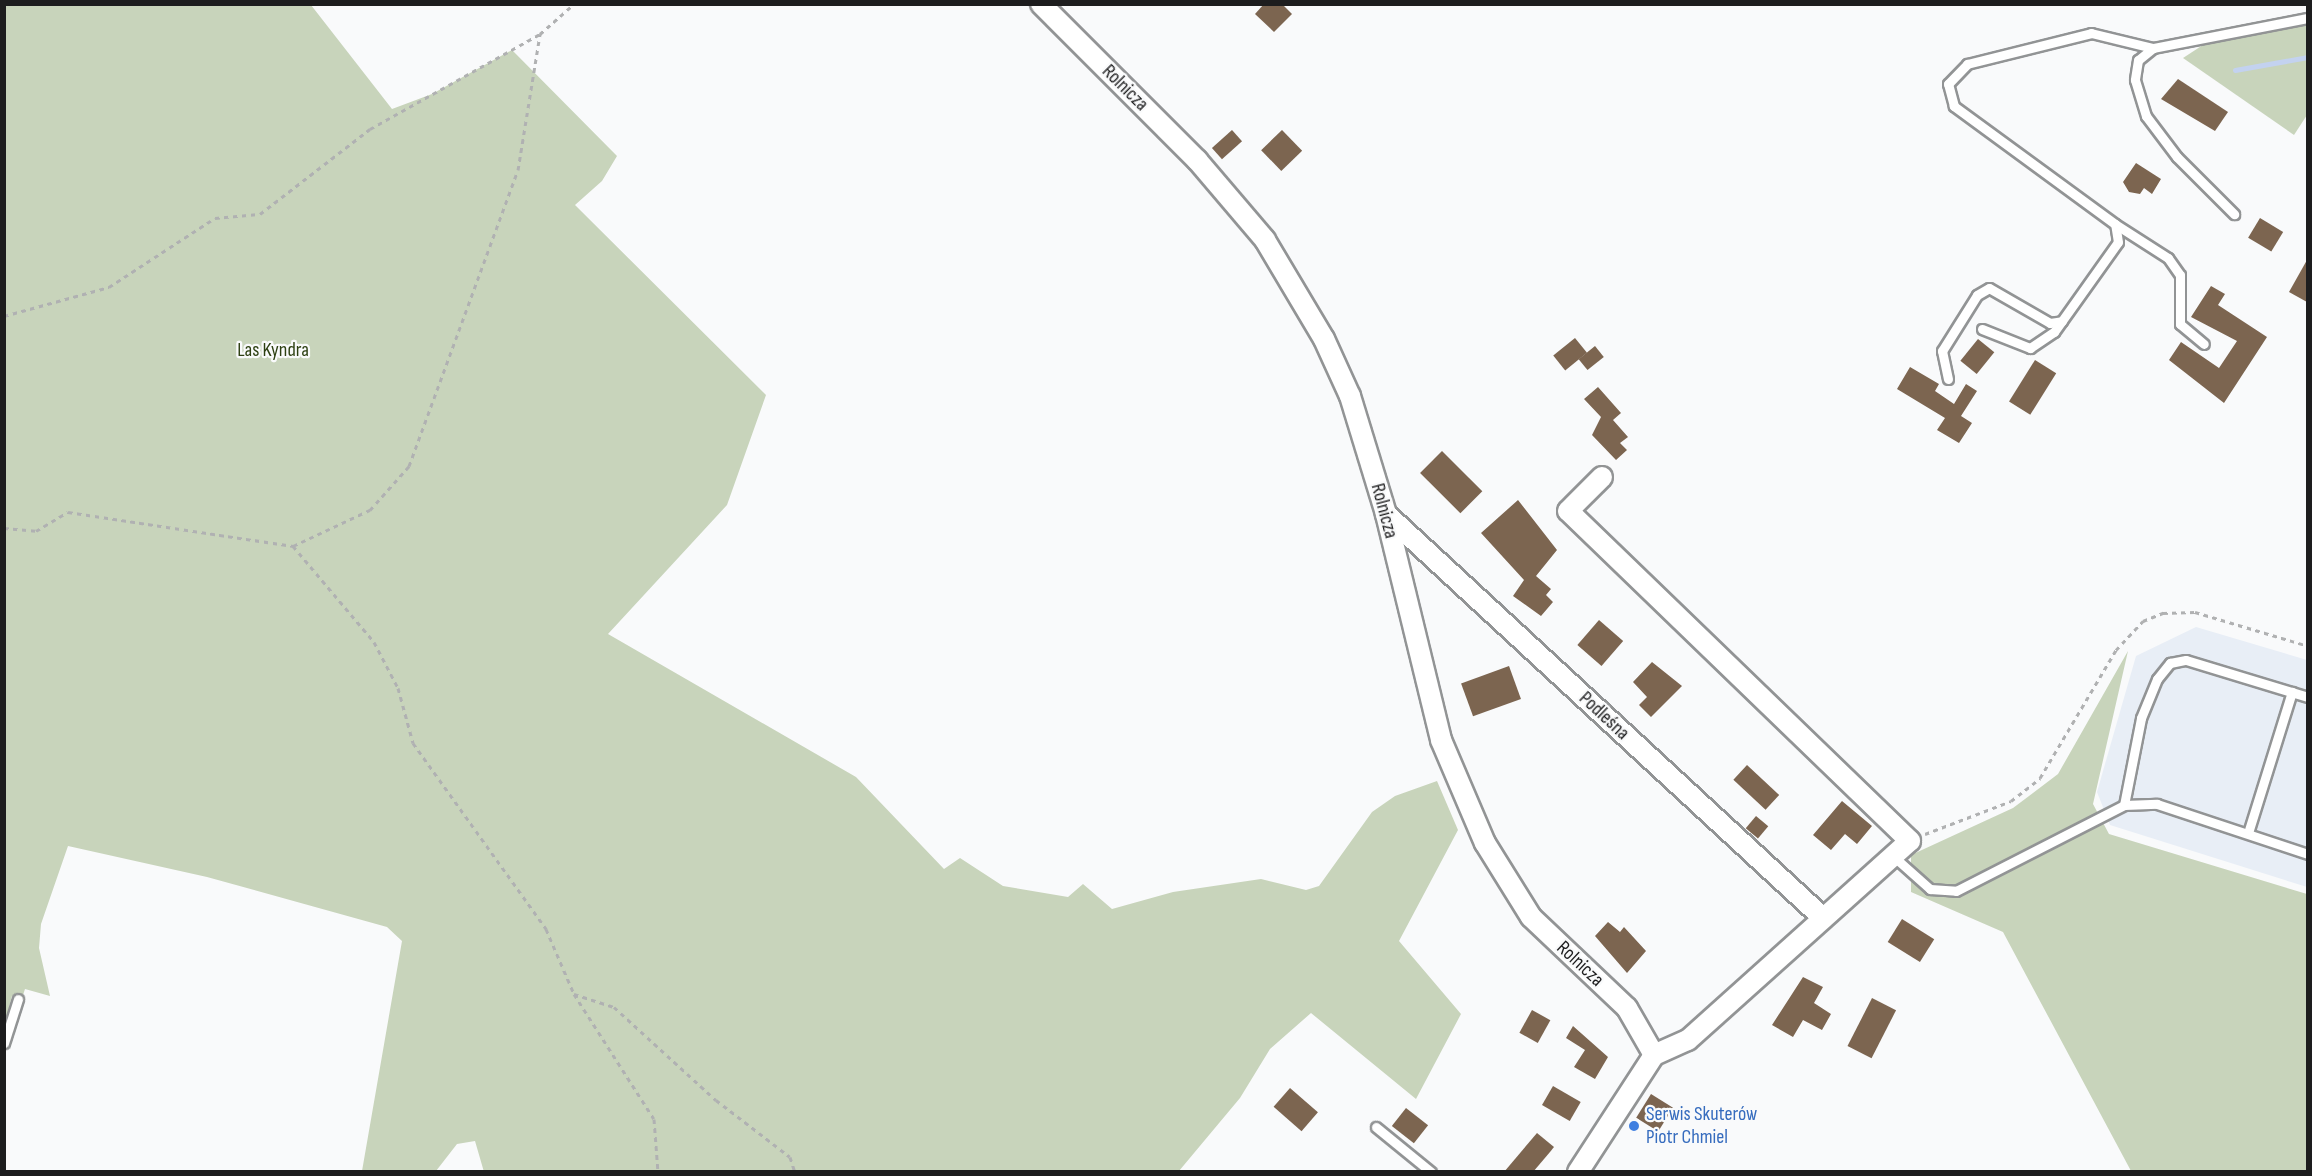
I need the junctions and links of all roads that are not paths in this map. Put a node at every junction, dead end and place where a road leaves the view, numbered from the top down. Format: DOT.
graph roads {
  1 [pos="1041,4"];
  2 [pos="2307,18"];
  3 [pos="2153,48"];
  4 [pos="2234,214"];
  5 [pos="2115,224"];
  6 [pos="2062,321"];
  7 [pos="1982,329"];
  8 [pos="2204,344"];
  9 [pos="1948,380"];
  10 [pos="1602,477"];
  11 [pos="1386,514"];
  12 [pos="2292,692"];
  13 [pos="2307,697"];
  14 [pos="2124,806"];
  15 [pos="2248,833"];
  16 [pos="2307,854"];
  17 [pos="1893,856"];
  18 [pos="1823,918"];
  19 [pos="18,999"];
  20 [pos="4,1043"];
  21 [pos="1654,1055"];
  22 [pos="1376,1127"];
  23 [pos="1431,1172"];
  24 [pos="1578,1172"];
  1 -- 11 [label="street, Rolnicza"];
  2 -- 3 [label="lane"];
  3 -- 4 [label="lane"];
  3 -- 5 [label="lane"];
  5 -- 6 [label="lane"];
  5 -- 8 [label="lane"];
  6 -- 7 [label="lane"];
  6 -- 9 [label="lane"];
  10 -- 17 [label="street"];
  11 -- 18 [label="street, Podleśna"];
  11 -- 21 [label="street, Rolnicza"];
  12 -- 13 [label="lane"];
  12 -- 14 [label="lane"];
  12 -- 15 [label="lane"];
  14 -- 15 [label="lane"];
  14 -- 17 [label="lane"];
  15 -- 16 [label="lane"];
  17 -- 18 [label="street"];
  18 -- 21 [label="street"];
  19 -- 20 [label="lane"];
  21 -- 24 [label="street"];
  22 -- 23 [label="lane"];
}
